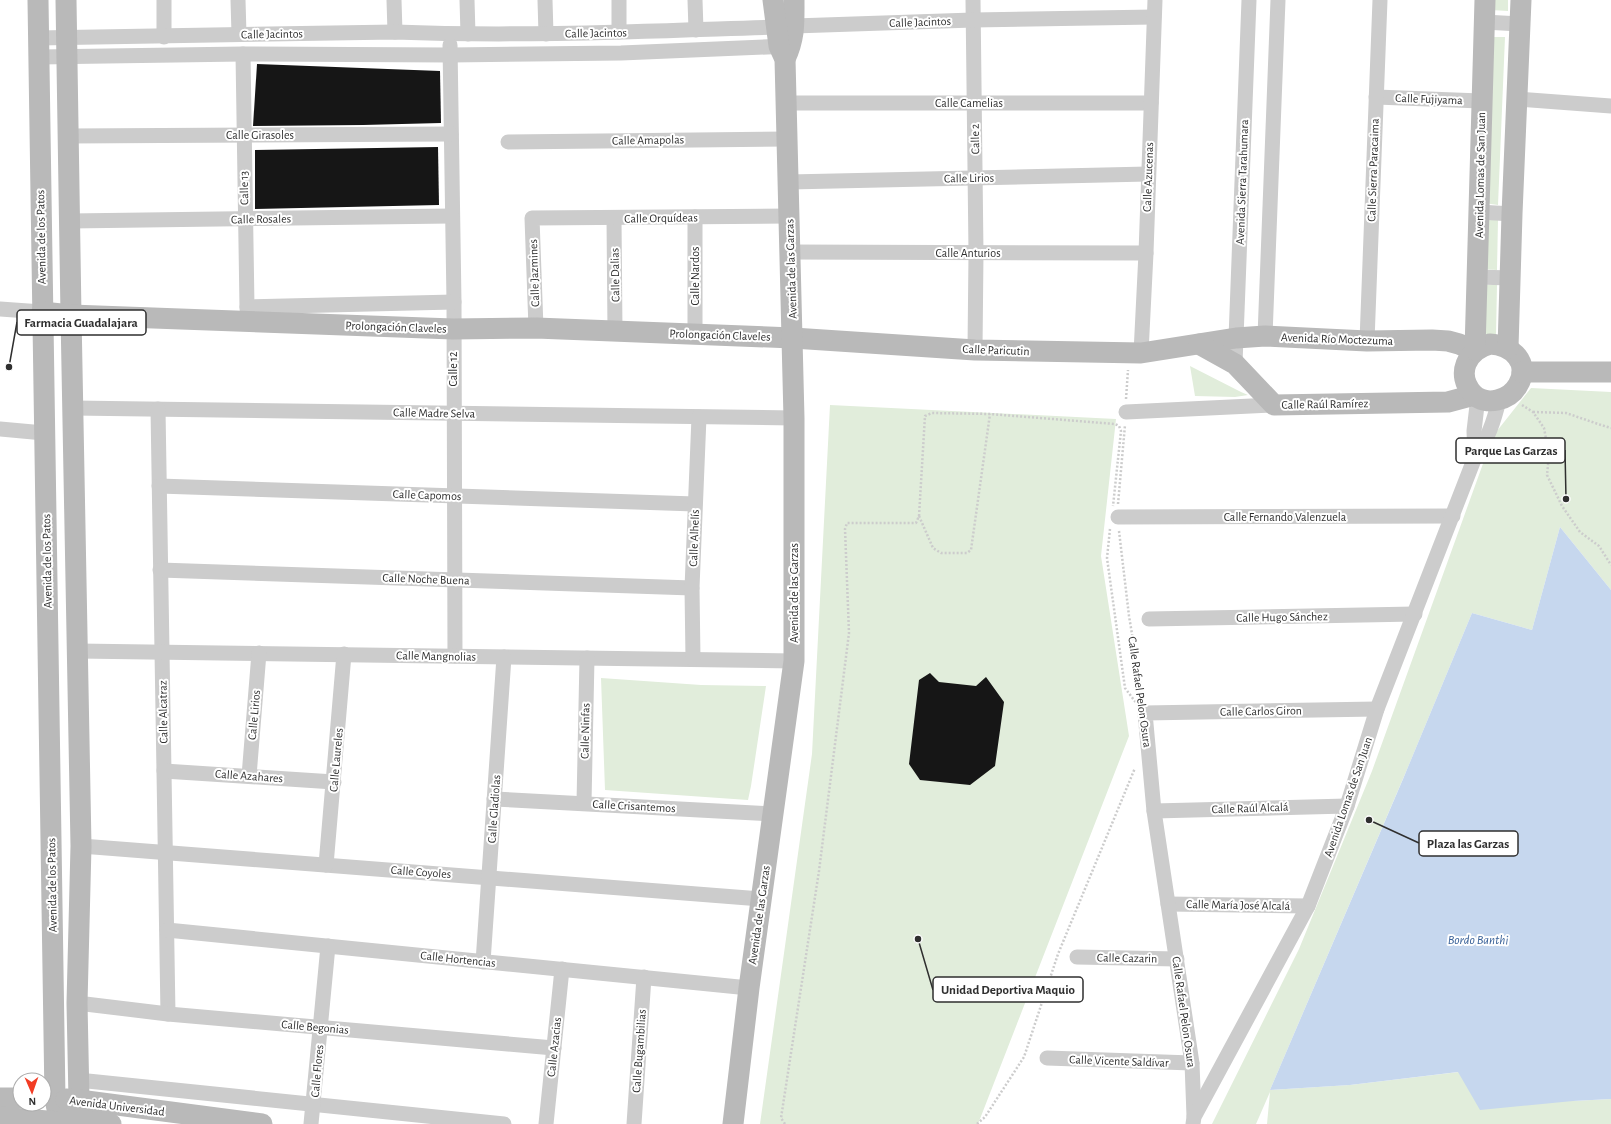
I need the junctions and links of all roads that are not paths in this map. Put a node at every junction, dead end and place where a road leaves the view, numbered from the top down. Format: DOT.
graph roads {
  1 [pos="38,0"];
  2 [pos="66,0"];
  3 [pos="164,0"];
  4 [pos="238,0"];
  5 [pos="394,0"];
  6 [pos="468,0"];
  7 [pos="545,0"];
  8 [pos="619,0"];
  9 [pos="695,0"];
  10 [pos="773,0"];
  11 [pos="794,0"];
  12 [pos="973,0"];
  13 [pos="1155,0"];
  14 [pos="1249,0"];
  15 [pos="1278,0"];
  16 [pos="1380,0"];
  17 [pos="1485,0"];
  18 [pos="1521,0"];
  19 [pos="1154,17"];
  20 [pos="973,20"];
  21 [pos="1484,22"];
  22 [pos="1520,24"];
  23 [pos="696,30"];
  24 [pos="395,32"];
  25 [pos="619,32"];
  26 [pos="239,34"];
  27 [pos="450,34"];
  28 [pos="468,34"];
  29 [pos="546,34"];
  30 [pos="67,36"];
  31 [pos="164,36"];
  32 [pos="785,41"];
  33 [pos="38,48"];
  34 [pos="243,54"];
  35 [pos="450,55"];
  36 [pos="67,58"];
  37 [pos="1376,97"];
  38 [pos="1517,99"];
  39 [pos="1481,101"];
  40 [pos="974,102"];
  41 [pos="786,103"];
  42 [pos="1151,103"];
  43 [pos="1611,106"];
  44 [pos="451,134"];
  45 [pos="244,135"];
  46 [pos="68,136"];
  47 [pos="787,139"];
  48 [pos="508,142"];
  49 [pos="1148,174"];
  50 [pos="975,178"];
  51 [pos="789,182"];
  52 [pos="1479,212"];
  53 [pos="1512,214"];
  54 [pos="452,216"];
  55 [pos="789,216"];
  56 [pos="695,217"];
  57 [pos="532,218"];
  58 [pos="614,218"];
  59 [pos="244,219"];
  60 [pos="70,221"];
  61 [pos="790,252"];
  62 [pos="976,253"];
  63 [pos="1146,253"];
  64 [pos="1478,277"];
  65 [pos="1510,278"];
  66 [pos="454,302"];
  67 [pos="0,309"];
  68 [pos="42,312"];
  69 [pos="71,315"];
  70 [pos="248,315"];
  71 [pos="536,328"];
  72 [pos="453,329"];
  73 [pos="615,331"];
  74 [pos="695,334"];
  75 [pos="1265,336"];
  76 [pos="793,338"];
  77 [pos="1236,338"];
  78 [pos="1367,341"];
  79 [pos="1199,344"];
  80 [pos="1508,348"];
  81 [pos="975,350"];
  82 [pos="1474,352"];
  83 [pos="1135,353"];
  84 [pos="1235,364"];
  85 [pos="1611,366"];
  86 [pos="1522,372"];
  87 [pos="1611,372"];
  88 [pos="1476,396"];
  89 [pos="1504,398"];
  90 [pos="1274,405"];
  91 [pos="73,408"];
  92 [pos="158,409"];
  93 [pos="1126,412"];
  94 [pos="453,413"];
  95 [pos="699,417"];
  96 [pos="794,418"];
  97 [pos="0,429"];
  98 [pos="44,433"];
  99 [pos="1476,457"];
  100 [pos="75,472"];
  101 [pos="45,474"];
  102 [pos="159,486"];
  103 [pos="454,496"];
  104 [pos="695,504"];
  105 [pos="1453,516"];
  106 [pos="1113,519"];
  107 [pos="160,570"];
  108 [pos="455,580"];
  109 [pos="692,588"];
  110 [pos="1415,614"];
  111 [pos="1149,619"];
  112 [pos="78,651"];
  113 [pos="162,652"];
  114 [pos="259,653"];
  115 [pos="344,654"];
  116 [pos="455,656"];
  117 [pos="504,657"];
  118 [pos="587,658"];
  119 [pos="693,659"];
  120 [pos="794,660"];
  121 [pos="1377,708"];
  122 [pos="1145,713"];
  123 [pos="164,771"];
  124 [pos="249,776"];
  125 [pos="334,782"];
  126 [pos="494,798"];
  127 [pos="584,803"];
  128 [pos="1347,806"];
  129 [pos="1154,811"];
  130 [pos="774,814"];
  131 [pos="81,846"];
  132 [pos="165,853"];
  133 [pos="326,865"];
  134 [pos="489,878"];
  135 [pos="761,899"];
  136 [pos="1168,904"];
  137 [pos="1308,906"];
  138 [pos="167,930"];
  139 [pos="328,946"];
  140 [pos="1077,957"];
  141 [pos="1176,959"];
  142 [pos="483,962"];
  143 [pos="562,969"];
  144 [pos="644,977"];
  145 [pos="749,988"];
  146 [pos="77,1003"];
  147 [pos="168,1014"];
  148 [pos="321,1027"];
  149 [pos="554,1048"];
  150 [pos="1047,1058"];
  151 [pos="1192,1063"];
  152 [pos="50,1072"];
  153 [pos="78,1090"];
  154 [pos="0,1098"];
  155 [pos="12,1098"];
  156 [pos="52,1098"];
  157 [pos="52,1101"];
  158 [pos="314,1104"];
  159 [pos="0,1117"];
  160 [pos="1193,1121"];
  161 [pos="69,1122"];
  162 [pos="111,1124"];
  163 [pos="252,1124"];
  164 [pos="311,1124"];
  165 [pos="504,1124"];
  166 [pos="546,1124"];
  167 [pos="634,1124"];
  168 [pos="733,1124"];
  1 -- 33 [label="street, Avenida de los Patos"];
  2 -- 30 [label="street"];
  3 -- 31 [label="street"];
  4 -- 26 [label="street"];
  5 -- 24 [label="street"];
  6 -- 28 [label="street"];
  7 -- 29 [label="street"];
  8 -- 25 [label="street"];
  9 -- 23 [label="street"];
  10 -- 32 [label="street, Avenida de las Garzas"];
  11 -- 32 [label="street, Avenida de las Garzas"];
  12 -- 20 [label="street, Calle 2"];
  13 -- 19 [label="street, Calle Azucenas"];
  14 -- 77 [label="street, Avenida Sierra Tarahumara"];
  15 -- 75 [label="street"];
  16 -- 37 [label="street, Calle Sierra Paracaima"];
  17 -- 21 [label="street, Avenida Lomas de San Juan"];
  18 -- 22 [label="street"];
  19 -- 20 [label="street, Calle Jacintos"];
  19 -- 42 [label="street, Calle Azucenas"];
  20 -- 32 [label="street, Calle Jacintos"];
  20 -- 40 [label="street, Calle 2"];
  21 -- 22 [label="street"];
  21 -- 39 [label="street, Avenida Lomas de San Juan"];
  22 -- 38 [label="street"];
  23 -- 25 [label="street, Calle Jacintos"];
  23 -- 32 [label="street, Calle Jacintos"];
  24 -- 26 [label="street, Calle Jacintos"];
  24 -- 27 [label="street, Calle Jacintos"];
  25 -- 29 [label="street, Calle Jacintos"];
  26 -- 31 [label="street, Calle Jacintos"];
  27 -- 28 [label="street, Calle Jacintos"];
  27 -- 35 [label="street, Calle 12"];
  28 -- 29 [label="street, Calle Jacintos"];
  30 -- 31 [label="street, Calle Jacintos"];
  30 -- 33 [label="street, Calle Jacintos"];
  30 -- 36 [label="street"];
  32 -- 35 [label="street, Calle Jacintos"];
  32 -- 41 [label="street, Avenida de las Garzas"];
  33 -- 36 [label="street, Calle Jacintos"];
  33 -- 68 [label="street, Avenida de los Patos"];
  34 -- 35 [label="street, Calle Jacintos"];
  34 -- 36 [label="street, Calle Jacintos"];
  34 -- 45 [label="street, Calle 13"];
  35 -- 44 [label="street, Calle 12"];
  36 -- 46 [label="street"];
  37 -- 39 [label="street, Calle Fujiyama"];
  37 -- 78 [label="street, Calle Sierra Paracaima"];
  38 -- 43 [label="street"];
  38 -- 53 [label="street"];
  39 -- 52 [label="street, Avenida Lomas de San Juan"];
  40 -- 41 [label="street, Calle Camelias"];
  40 -- 42 [label="street, Calle Camelias"];
  40 -- 50 [label="street, Calle 2"];
  41 -- 47 [label="street, Avenida de las Garzas"];
  42 -- 49 [label="street, Calle Azucenas"];
  44 -- 45 [label="street, Calle Girasoles"];
  44 -- 54 [label="street, Calle 12"];
  45 -- 46 [label="street, Calle Girasoles"];
  45 -- 59 [label="street, Calle 13"];
  46 -- 60 [label="street"];
  47 -- 48 [label="street, Calle Amapolas"];
  47 -- 51 [label="street, Avenida de las Garzas"];
  49 -- 50 [label="street, Calle Lirios"];
  49 -- 63 [label="street, Calle Azucenas"];
  50 -- 51 [label="street, Calle Lirios"];
  50 -- 62 [label="street, Calle 2"];
  51 -- 55 [label="street, Avenida de las Garzas"];
  52 -- 53 [label="street"];
  52 -- 64 [label="street, Avenida Lomas de San Juan"];
  53 -- 65 [label="street"];
  54 -- 59 [label="street, Calle Rosales"];
  54 -- 66 [label="street, Calle 12"];
  55 -- 56 [label="street, Calle Orquídeas"];
  55 -- 61 [label="street, Avenida de las Garzas"];
  56 -- 58 [label="street, Calle Orquídeas"];
  56 -- 74 [label="street, Calle Nardos"];
  57 -- 58 [label="street, Calle Orquídeas"];
  57 -- 71 [label="street, Calle Jazmines"];
  58 -- 73 [label="street, Calle Dalias"];
  59 -- 60 [label="street, Calle Rosales"];
  59 -- 70 [label="street, Calle 13"];
  60 -- 69 [label="street"];
  61 -- 62 [label="street, Calle Anturios"];
  61 -- 76 [label="street, Avenida de las Garzas"];
  62 -- 63 [label="street, Calle Anturios"];
  62 -- 81 [label="street, Calle 2"];
  63 -- 83 [label="street, Calle Azucenas"];
  64 -- 65 [label="street"];
  64 -- 82 [label="street, Avenida Lomas de San Juan"];
  65 -- 80 [label="street"];
  66 -- 70 [label="street"];
  66 -- 72 [label="street, Calle 12"];
  67 -- 68 [label="street, Prolongación Claveles"];
  68 -- 69 [label="street, Prolongación Claveles"];
  68 -- 98 [label="street, Avenida de los Patos"];
  69 -- 70 [label="street, Prolongación Claveles"];
  69 -- 91 [label="street"];
  70 -- 72 [label="street, Prolongación Claveles"];
  71 -- 72 [label="street, Prolongación Claveles"];
  71 -- 73 [label="street, Prolongación Claveles"];
  72 -- 94 [label="street, Calle 12"];
  73 -- 74 [label="street, Prolongación Claveles"];
  74 -- 76 [label="street, Prolongación Claveles"];
  75 -- 77 [label="street, Avenida Río Moctezuma"];
  75 -- 78 [label="street, Avenida Río Moctezuma"];
  76 -- 81 [label="street, Calle Paricutin"];
  76 -- 96 [label="street, Avenida de las Garzas"];
  77 -- 79 [label="street, Avenida Río Moctezuma"];
  77 -- 84 [label="street, Avenida Sierra Tarahumara"];
  78 -- 82 [label="street, Avenida Río Moctezuma"];
  79 -- 83 [label="street, Calle Paricutin"];
  79 -- 84 [label="street, Calle Raúl Ramírez"];
  80 -- 82 [label="street"];
  80 -- 86 [label="street"];
  81 -- 83 [label="street, Calle Paricutin"];
  82 -- 88 [label="street"];
  84 -- 90 [label="street, Calle Raúl Ramírez"];
  85 -- 87 [label="street"];
  86 -- 87 [label="street"];
  86 -- 89 [label="street"];
  88 -- 89 [label="street"];
  88 -- 90 [label="street, Calle Raúl Ramírez"];
  88 -- 99 [label="street, Avenida Lomas de San Juan"];
  89 -- 99 [label="street, Avenida Lomas de San Juan"];
  90 -- 93 [label="street"];
  91 -- 92 [label="street, Calle Madre Selva"];
  91 -- 100 [label="street"];
  92 -- 94 [label="street, Calle Madre Selva"];
  92 -- 102 [label="street, Calle Alcatraz"];
  94 -- 95 [label="street, Calle Madre Selva"];
  94 -- 103 [label="street, Calle 12"];
  95 -- 96 [label="street, Calle Madre Selva"];
  95 -- 104 [label="street, Calle Alhelís"];
  96 -- 120 [label="street, Avenida de las Garzas"];
  97 -- 98 [label="street"];
  98 -- 101 [label="street, Avenida de los Patos"];
  99 -- 105 [label="street, Avenida Lomas de San Juan"];
  100 -- 101 [label="street"];
  100 -- 112 [label="street"];
  101 -- 152 [label="street, Avenida de los Patos"];
  102 -- 103 [label="street, Calle Capomos"];
  102 -- 107 [label="street, Calle Alcatraz"];
  103 -- 104 [label="street, Calle Capomos"];
  103 -- 108 [label="street, Calle 12"];
  104 -- 109 [label="street, Calle Alhelís"];
  105 -- 106 [label="street, Calle Fernando Valenzuela"];
  105 -- 110 [label="street, Avenida Lomas de San Juan"];
  107 -- 108 [label="street, Calle Noche Buena"];
  107 -- 113 [label="street, Calle Alcatraz"];
  108 -- 109 [label="street, Calle Noche Buena"];
  108 -- 116 [label="street, Calle 12"];
  109 -- 119 [label="street, Calle Alhelís"];
  110 -- 111 [label="street, Calle Hugo Sánchez"];
  110 -- 121 [label="street, Avenida Lomas de San Juan"];
  112 -- 113 [label="street, Calle Mangnolias"];
  112 -- 131 [label="street"];
  113 -- 114 [label="street, Calle Mangnolias"];
  113 -- 123 [label="street, Calle Alcatraz"];
  114 -- 115 [label="street, Calle Mangnolias"];
  114 -- 124 [label="street, Calle Lirios"];
  115 -- 116 [label="street, Calle Mangnolias"];
  115 -- 125 [label="street, Calle Laureles"];
  116 -- 117 [label="street, Calle Mangnolias"];
  117 -- 118 [label="street, Calle Mangnolias"];
  117 -- 126 [label="street, Calle Gladiolas"];
  118 -- 119 [label="street, Calle Mangnolias"];
  118 -- 127 [label="street, Calle Ninfas"];
  119 -- 120 [label="street, Calle Mangnolias"];
  120 -- 130 [label="street, Avenida de las Garzas"];
  121 -- 122 [label="street, Calle Carlos Giron"];
  121 -- 128 [label="street, Avenida Lomas de San Juan"];
  122 -- 129 [label="street, Calle Rafael Pelon Osura"];
  123 -- 124 [label="street, Calle Azahares"];
  123 -- 132 [label="street, Calle Alcatraz"];
  124 -- 125 [label="street, Calle Azahares"];
  125 -- 133 [label="street, Calle Laureles"];
  126 -- 127 [label="street, Calle Crisantemos"];
  126 -- 134 [label="street, Calle Gladiolas"];
  127 -- 130 [label="street, Calle Crisantemos"];
  128 -- 129 [label="street, Calle Raúl Alcalá"];
  128 -- 137 [label="street, Avenida Lomas de San Juan"];
  129 -- 136 [label="street, Calle Rafael Pelon Osura"];
  130 -- 135 [label="street, Avenida de las Garzas"];
  131 -- 132 [label="street, Calle Coyoles"];
  131 -- 146 [label="street"];
  132 -- 133 [label="street, Calle Coyoles"];
  132 -- 138 [label="street, Calle Alcatraz"];
  133 -- 134 [label="street, Calle Coyoles"];
  134 -- 135 [label="street, Calle Coyoles"];
  134 -- 142 [label="street, Calle Gladiolas"];
  135 -- 145 [label="street, Avenida de las Garzas"];
  136 -- 137 [label="street, Calle María José Alcalá"];
  136 -- 141 [label="street, Calle Rafael Pelon Osura"];
  137 -- 160 [label="street, Avenida Lomas de San Juan"];
  138 -- 139 [label="street, Calle Hortencias"];
  138 -- 147 [label="street, Calle Alcatraz"];
  139 -- 142 [label="street, Calle Hortencias"];
  139 -- 148 [label="street, Calle Flores"];
  140 -- 141 [label="street, Calle Cazarin"];
  141 -- 151 [label="street, Calle Rafael Pelon Osura"];
  142 -- 143 [label="street, Calle Hortencias"];
  143 -- 144 [label="street, Calle Hortencias"];
  143 -- 149 [label="street, Calle Azacias"];
  144 -- 145 [label="street, Calle Hortencias"];
  144 -- 167 [label="street, Calle Bugambilias"];
  145 -- 168 [label="street, Avenida de las Garzas"];
  146 -- 147 [label="street, Calle Begonias"];
  146 -- 153 [label="street"];
  147 -- 148 [label="street, Calle Begonias"];
  148 -- 149 [label="street, Calle Begonias"];
  148 -- 158 [label="street, Calle Flores"];
  149 -- 166 [label="street, Calle Azacias"];
  150 -- 151 [label="street, Calle Vicente Saldívar"];
  151 -- 160 [label="street, Calle Rafael Pelon Osura"];
  153 -- 156 [label="street, Avenida Universidad"];
  153 -- 158 [label="street"];
  153 -- 161 [label="street"];
  153 -- 163 [label="street, Avenida Universidad"];
  154 -- 155 [label="street"];
  157 -- 161 [label="street, Avenida de los Patos"];
  158 -- 164 [label="street, Calle Flores"];
  158 -- 165 [label="street"];
  159 -- 161 [label="street, Avenida Universidad"];
  161 -- 162 [label="street, Avenida Universidad"];
}
